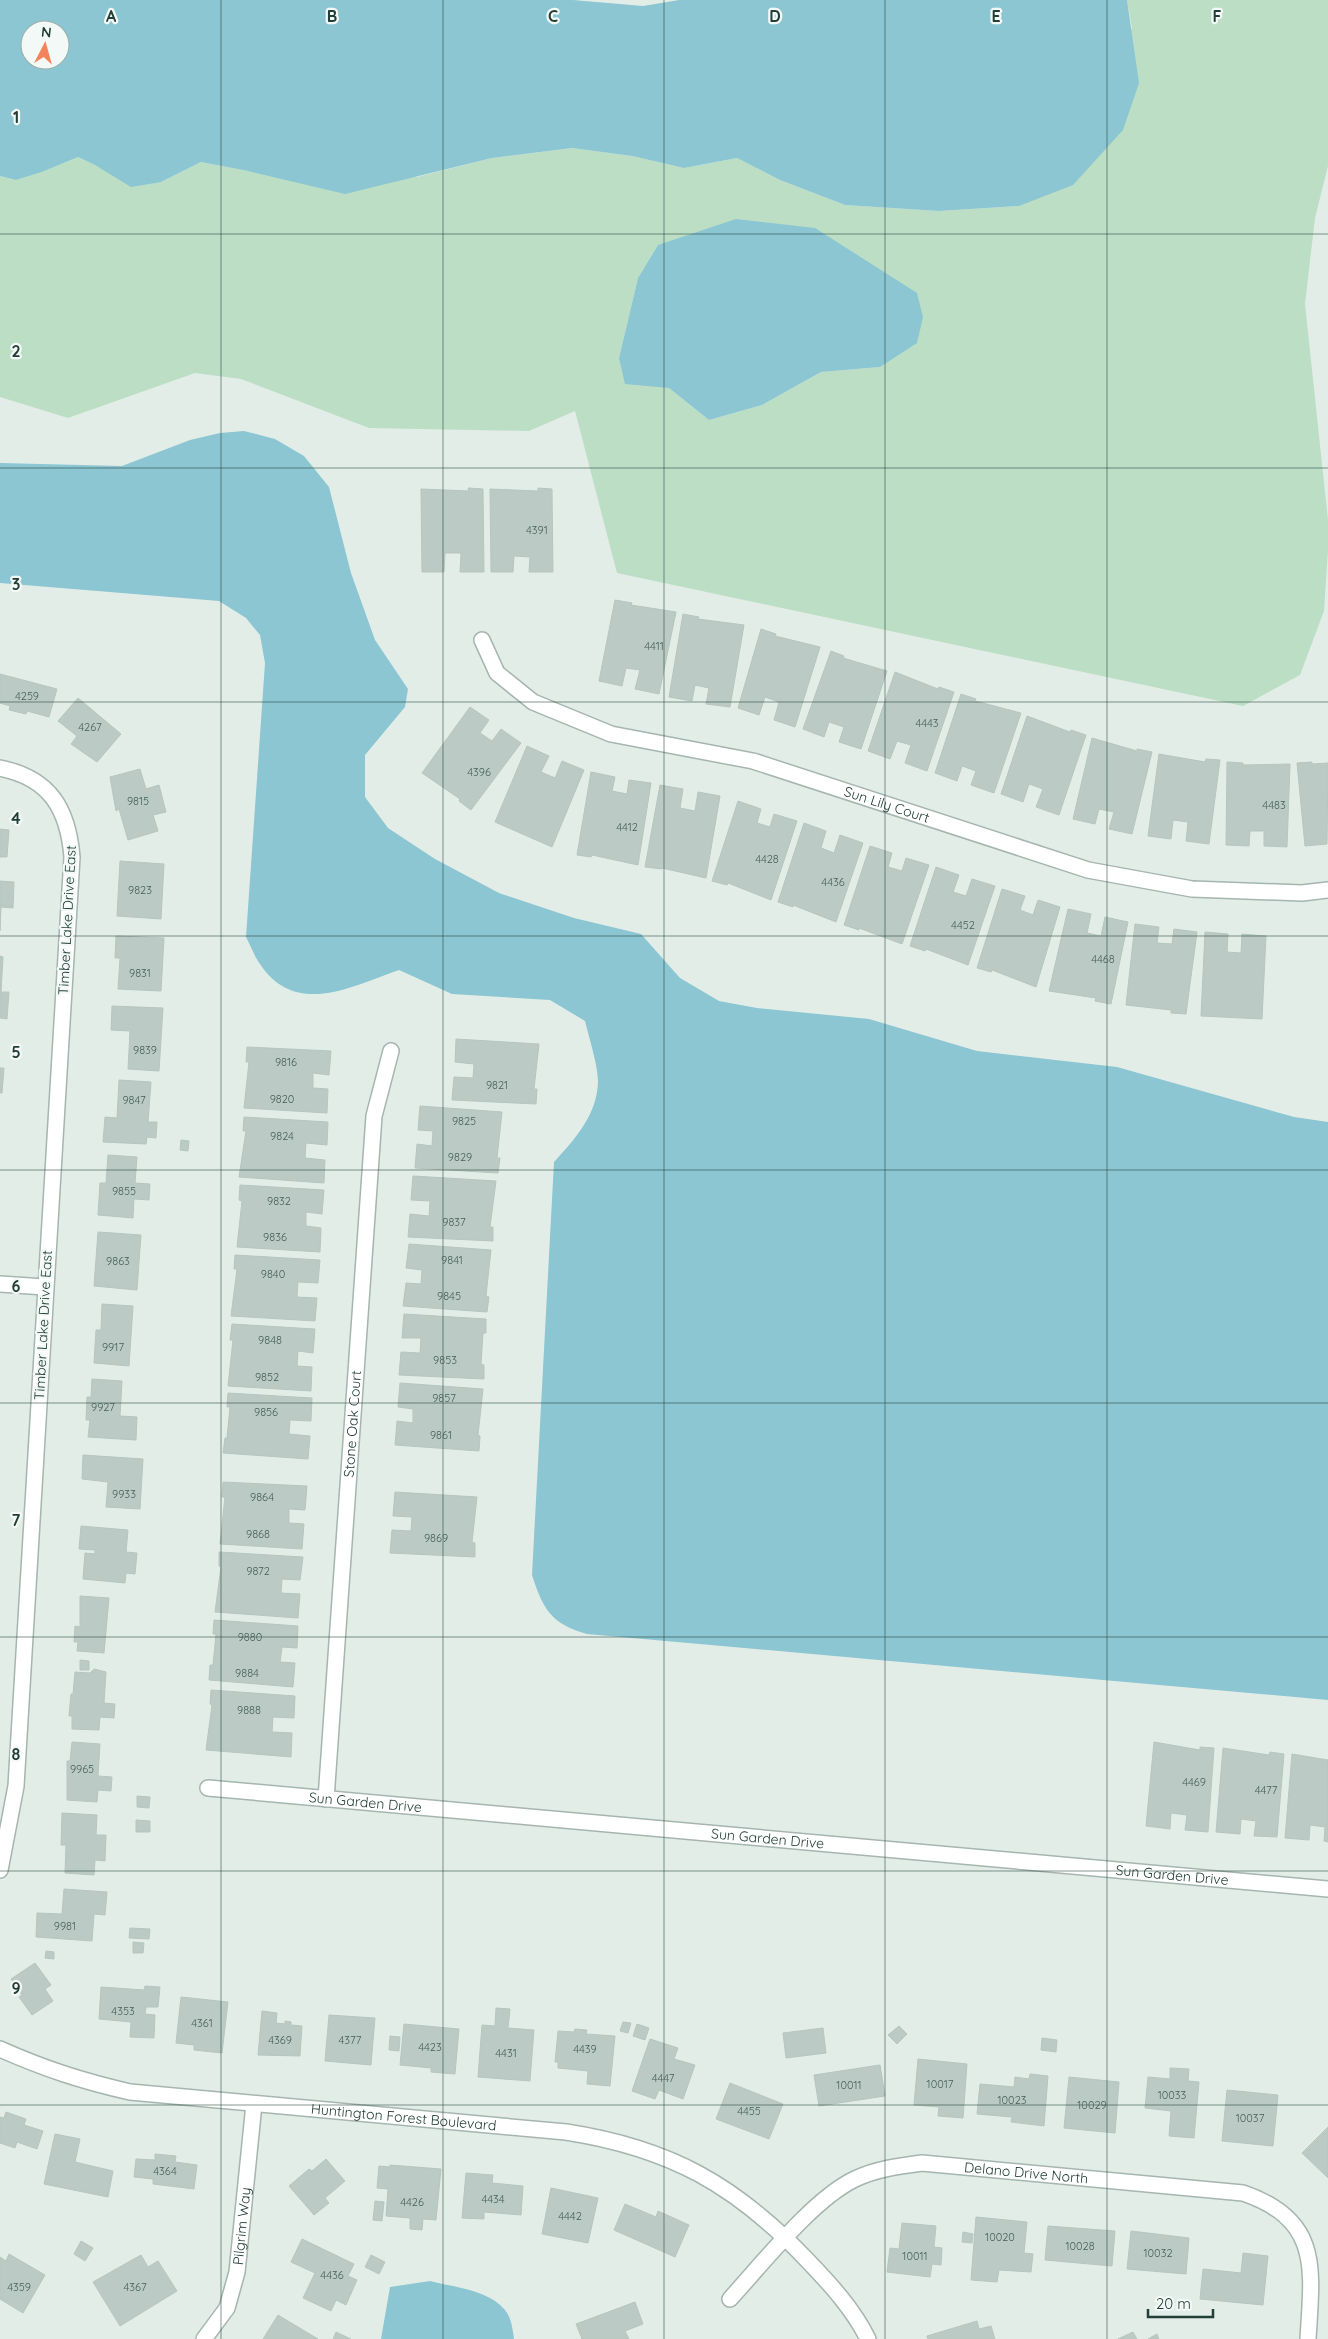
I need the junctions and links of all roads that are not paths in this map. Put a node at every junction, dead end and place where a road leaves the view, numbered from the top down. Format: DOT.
graph roads {
  1 [pos="482,640"];
  2 [pos="0,768"];
  3 [pos="1328,890"];
  4 [pos="391,1051"];
  5 [pos="0,1284"];
  6 [pos="45,1287"];
  7 [pos="208,1788"];
  8 [pos="326,1799"];
  9 [pos="0,1870"];
  10 [pos="1328,1889"];
  11 [pos="0,2049"];
  12 [pos="254,2104"];
  13 [pos="786,2238"];
  14 [pos="730,2299"];
  15 [pos="204,2339"];
  16 [pos="868,2339"];
  17 [pos="1308,2339"];
  1 -- 3 [label="street, Sun Lily Court"];
  2 -- 6 [label="street, Timber Lake Drive East"];
  4 -- 8 [label="street, Stone Oak Court"];
  5 -- 6 [label="street"];
  6 -- 9 [label="street, Timber Lake Drive East"];
  7 -- 8 [label="street, Sun Garden Drive"];
  8 -- 10 [label="street, Sun Garden Drive"];
  11 -- 12 [label="street, Huntington Forest Boulevard"];
  12 -- 13 [label="street, Huntington Forest Boulevard"];
  12 -- 15 [label="street, Pilgrim Way"];
  13 -- 14 [label="street, Delano Drive North"];
  13 -- 16 [label="street, Huntington Forest Boulevard"];
  13 -- 17 [label="street, Delano Drive North"];
}
